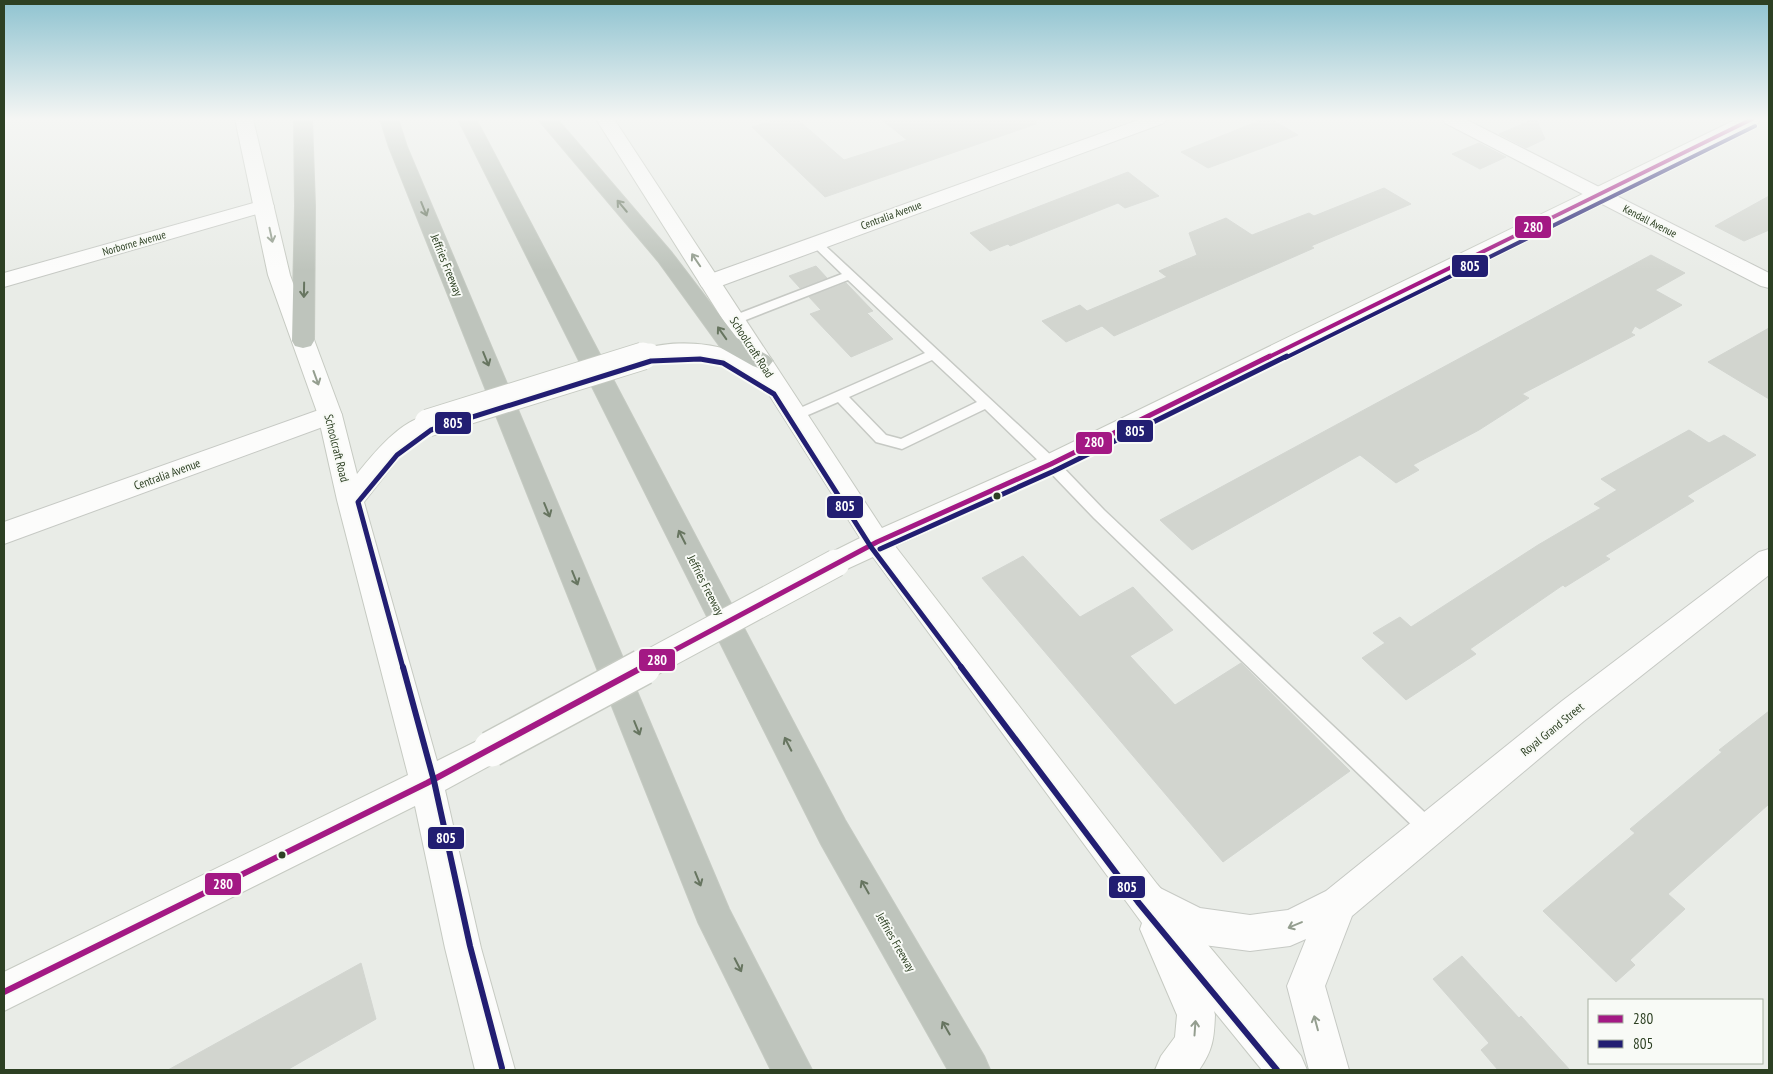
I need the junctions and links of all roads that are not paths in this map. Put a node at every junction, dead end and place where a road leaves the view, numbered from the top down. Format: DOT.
graph roads {
  1 [pos="256,169"];
  2 [pos="304,169"];
  3 [pos="407,169"];
  4 [pos="493,169"];
  5 [pos="590,169"];
  6 [pos="637,169"];
  7 [pos="1018,169"];
  8 [pos="1549,169"];
  9 [pos="1649,169"];
  10 [pos="1598,194"];
  11 [pos="264,206"];
  12 [pos="815,242"];
  13 [pos="849,275"];
  14 [pos="4,280"];
  15 [pos="1769,281"];
  16 [pos="710,282"];
  17 [pos="734,320"];
  18 [pos="303,341"];
  19 [pos="934,354"];
  20 [pos="761,361"];
  21 [pos="779,389"];
  22 [pos="840,396"];
  23 [pos="986,403"];
  24 [pos="944,408"];
  25 [pos="330,415"];
  26 [pos="796,415"];
  27 [pos="954,418"];
  28 [pos="911,423"];
  29 [pos="922,434"];
  30 [pos="1051,464"];
  31 [pos="350,500"];
  32 [pos="4,533"];
  33 [pos="877,542"];
  34 [pos="1769,560"];
  35 [pos="427,783"];
  36 [pos="1429,829"];
  37 [pos="1144,897"];
  38 [pos="1339,904"];
  39 [pos="4,992"];
  40 [pos="495,1070"];
  41 [pos="792,1070"];
  42 [pos="970,1070"];
  43 [pos="1175,1070"];
  44 [pos="1287,1070"];
  45 [pos="1329,1070"];
  1 -- 11 [label="main road, Schoolcraft Road"];
  2 -- 18 [label="highway, one-way"];
  3 -- 41 [label="highway, Jeffries Freeway, one-way"];
  42 -- 4 [label="highway, Jeffries Freeway, one-way"];
  20 -- 5 [label="highway, one-way"];
  16 -- 6 [label="main road, Schoolcraft Road, one-way"];
  7 -- 12 [label="main road, Centralia Avenue"];
  8 -- 10 [label="main road, Kendall Avenue"];
  9 -- 10 [label="main road"];
  10 -- 15 [label="main road, Kendall Avenue"];
  10 -- 30 [label="main road"];
  11 -- 14 [label="main road, Norborne Avenue"];
  11 -- 18 [label="main road, Schoolcraft Road, one-way"];
  12 -- 13 [label="lane"];
  12 -- 16 [label="main road, Centralia Avenue"];
  13 -- 17 [label="lane"];
  13 -- 19 [label="lane"];
  16 -- 17 [label="main road, Schoolcraft Road"];
  17 -- 20 [label="main road, Schoolcraft Road"];
  18 -- 25 [label="main road, Schoolcraft Road, one-way"];
  19 -- 22 [label="lane"];
  19 -- 23 [label="lane"];
  20 -- 21 [label="main road, Schoolcraft Road"];
  21 -- 26 [label="main road, Schoolcraft Road"];
  21 -- 31 [label="main road, bridge"];
  22 -- 26 [label="lane"];
  22 -- 29 [label="lane"];
  23 -- 27 [label="lane"];
  23 -- 30 [label="lane"];
  24 -- 27 [label="lane"];
  25 -- 31 [label="main road, Schoolcraft Road"];
  25 -- 32 [label="main road, Centralia Avenue"];
  26 -- 33 [label="main road, Schoolcraft Road"];
  27 -- 29 [label="lane"];
  28 -- 29 [label="lane"];
  30 -- 33 [label="main road"];
  30 -- 36 [label="lane"];
  31 -- 35 [label="main road, Schoolcraft Road"];
  33 -- 35 [label="main road, bridge"];
  33 -- 37 [label="main road, Schoolcraft Road"];
  34 -- 36 [label="main road, Royal Grand Street"];
  35 -- 39 [label="main road"];
  35 -- 40 [label="main road, Schoolcraft Road"];
  36 -- 38 [label="main road, Royal Grand Street"];
  38 -- 37 [label="main road, Royal Grand Street, one-way"];
  43 -- 37 [label="main road, one-way"];
  37 -- 44 [label="main road, Schoolcraft Road"];
  45 -- 38 [label="main road, Royal Grand Street, one-way"];
}
